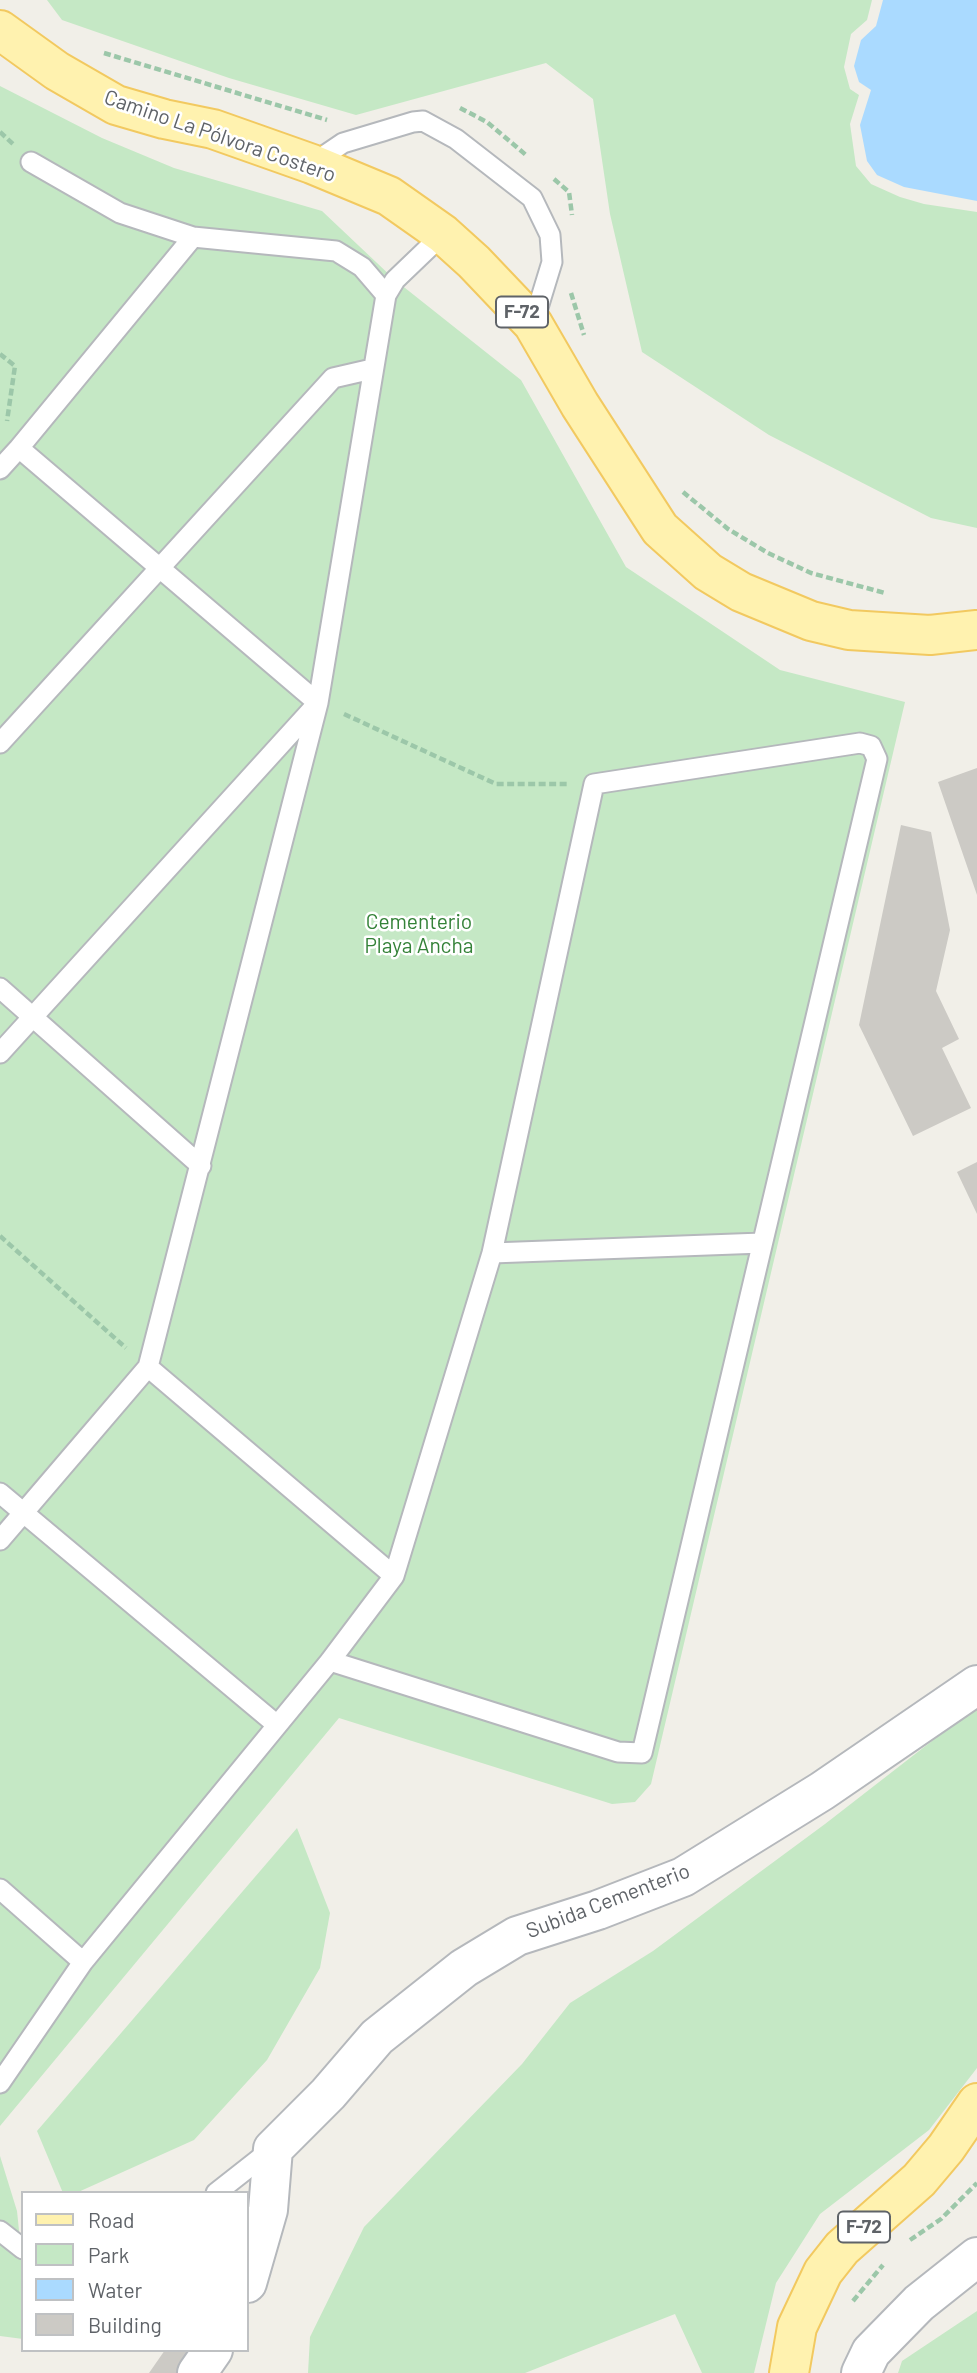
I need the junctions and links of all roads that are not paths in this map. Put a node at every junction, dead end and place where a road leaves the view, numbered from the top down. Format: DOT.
graph roads {
  1 [pos="0,30"];
  2 [pos="31,162"];
  3 [pos="312,164"];
  4 [pos="443,234"];
  5 [pos="193,237"];
  6 [pos="386,295"];
  7 [pos="533,324"];
  8 [pos="372,369"];
  9 [pos="19,448"];
  10 [pos="0,469"];
  11 [pos="159,566"];
  12 [pos="977,629"];
  13 [pos="317,703"];
  14 [pos="0,743"];
  15 [pos="0,988"];
  16 [pos="33,1016"];
  17 [pos="0,1052"];
  18 [pos="201,1166"];
  19 [pos="762,1242"];
  20 [pos="492,1252"];
  21 [pos="148,1367"];
  22 [pos="0,1493"];
  23 [pos="25,1510"];
  24 [pos="0,1540"];
  25 [pos="394,1576"];
  26 [pos="330,1661"];
  27 [pos="977,1685"];
  28 [pos="276,1725"];
  29 [pos="0,1889"];
  30 [pos="83,1962"];
  31 [pos="0,2083"];
  32 [pos="977,2103"];
  33 [pos="273,2148"];
  34 [pos="219,2191"];
  35 [pos="0,2231"];
  36 [pos="21,2247"];
  37 [pos="977,2257"];
  38 [pos="248,2280"];
  39 [pos="212,2352"];
  40 [pos="197,2373"];
  41 [pos="789,2373"];
  42 [pos="862,2373"];
  1 -- 3 [label="main road, Camino La Pólvora Costero / F-72"];
  2 -- 5 [label="lane"];
  3 -- 4 [label="main road, Camino La Pólvora Costero / F-72"];
  3 -- 7 [label="lane"];
  4 -- 6 [label="lane"];
  4 -- 7 [label="main road, Camino La Pólvora Costero / F-72"];
  5 -- 6 [label="lane"];
  5 -- 9 [label="lane"];
  6 -- 8 [label="lane"];
  7 -- 12 [label="main road, Camino La Pólvora Costero / F-72"];
  8 -- 11 [label="lane"];
  8 -- 13 [label="lane"];
  9 -- 10 [label="lane"];
  9 -- 11 [label="lane"];
  11 -- 13 [label="lane"];
  11 -- 14 [label="lane"];
  13 -- 16 [label="lane"];
  13 -- 18 [label="lane"];
  15 -- 16 [label="lane"];
  16 -- 17 [label="lane"];
  16 -- 18 [label="lane"];
  18 -- 21 [label="lane"];
  19 -- 20 [label="lane"];
  19 -- 20 [label="lane"];
  19 -- 26 [label="lane"];
  20 -- 25 [label="lane"];
  21 -- 23 [label="lane"];
  21 -- 25 [label="lane"];
  22 -- 23 [label="lane"];
  23 -- 24 [label="lane"];
  23 -- 28 [label="lane"];
  25 -- 26 [label="lane"];
  26 -- 28 [label="lane"];
  27 -- 33 [label="street, Subida Cementerio"];
  28 -- 30 [label="lane"];
  29 -- 30 [label="lane"];
  30 -- 31 [label="lane"];
  32 -- 41 [label="main road, F-72"];
  33 -- 34 [label="lane"];
  33 -- 38 [label="street"];
  35 -- 36 [label="lane"];
  37 -- 42 [label="street"];
  39 -- 40 [label="street"];
}
